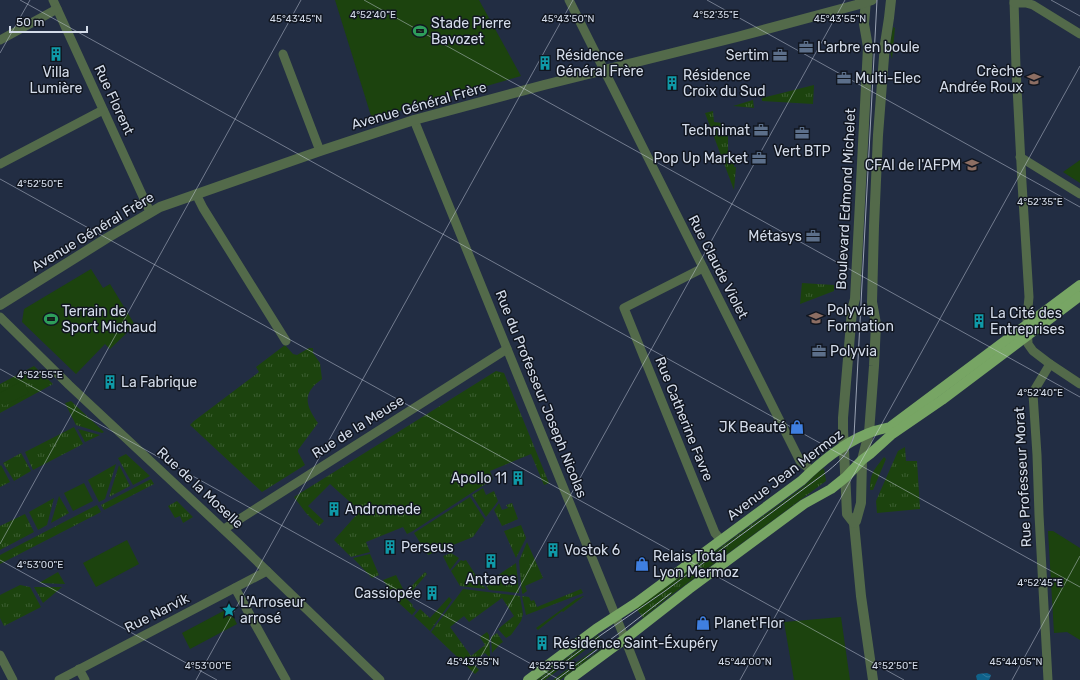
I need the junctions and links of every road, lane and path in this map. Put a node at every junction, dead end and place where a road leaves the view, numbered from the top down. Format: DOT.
graph roads {
  1 [pos="53,0"];
  2 [pos="569,0"];
  3 [pos="891,0"];
  4 [pos="868,1"];
  5 [pos="1014,1"];
  6 [pos="57,9"];
  7 [pos="1080,34"];
  8 [pos="0,40"];
  9 [pos="283,54"];
  10 [pos="605,70"];
  11 [pos="103,110"];
  12 [pos="414,120"];
  13 [pos="320,151"];
  14 [pos="1020,157"];
  15 [pos="0,164"];
  16 [pos="196,194"];
  17 [pos="1080,194"];
  18 [pos="150,212"];
  19 [pos="703,268"];
  20 [pos="1080,285"];
  21 [pos="1080,296"];
  22 [pos="0,305"];
  23 [pos="0,317"];
  24 [pos="1028,325"];
  25 [pos="1028,336"];
  26 [pos="286,341"];
  27 [pos="507,349"];
  28 [pos="1050,364"];
  29 [pos="1080,384"];
  30 [pos="869,433"];
  31 [pos="844,446"];
  32 [pos="862,460"];
  33 [pos="812,471"];
  34 [pos="846,477"];
  35 [pos="854,523"];
  36 [pos="224,530"];
  37 [pos="721,540"];
  38 [pos="267,571"];
  39 [pos="235,588"];
  40 [pos="616,616"];
  41 [pos="625,639"];
  42 [pos="0,655"];
  43 [pos="79,669"];
  44 [pos="13,680"];
  45 [pos="59,680"];
  46 [pos="85,680"];
  47 [pos="286,680"];
  48 [pos="380,680"];
  49 [pos="528,680"];
  50 [pos="568,680"];
  51 [pos="641,680"];
  52 [pos="873,680"];
  53 [pos="1048,680"];
  1 -- 6 [label="street, Rue Florent"];
  2 -- 10 [label="street, Rue Claude Violet"];
  3 -- 30 [label="street, Boulevard Edmond Michelet"];
  4 -- 10 [label="street, Avenue Général Frère"];
  4 -- 31 [label="street, Boulevard Edmond Michelet"];
  5 -- 7 [label="street"];
  5 -- 14 [label="street"];
  6 -- 8 [label="street"];
  6 -- 11 [label="street, Rue Florent"];
  9 -- 13 [label="street"];
  10 -- 12 [label="street, Avenue Général Frère"];
  10 -- 19 [label="street, Rue Claude Violet"];
  11 -- 15 [label="street"];
  11 -- 18 [label="street, Rue Florent"];
  12 -- 13 [label="street, Avenue Général Frère"];
  12 -- 27 [label="street, Rue du Professeur Joseph Nicolas"];
  13 -- 16 [label="street, Avenue Général Frère"];
  14 -- 17 [label="street"];
  14 -- 24 [label="street"];
  16 -- 18 [label="street, Avenue Général Frère"];
  16 -- 26 [label="street"];
  18 -- 22 [label="street, Avenue Général Frère"];
  19 -- 33 [label="street, Rue Claude Violet"];
  19 -- 37 [label="street, Rue Catherine Favre"];
  20 -- 24 [label="main road, Avenue Jean Mermoz"];
  21 -- 25 [label="main road"];
  23 -- 36 [label="street, Rue de la Moselle"];
  24 -- 25 [label="street"];
  24 -- 30 [label="main road, Avenue Jean Mermoz"];
  25 -- 28 [label="street"];
  25 -- 32 [label="main road"];
  27 -- 36 [label="street, Rue de la Meuse"];
  27 -- 40 [label="street, Rue du Professeur Joseph Nicolas"];
  28 -- 29 [label="street"];
  28 -- 53 [label="street, Rue Professeur Morat"];
  30 -- 31 [label="main road, Avenue Jean Mermoz"];
  30 -- 32 [label="street, Boulevard Edmond Michelet"];
  31 -- 33 [label="main road, Avenue Jean Mermoz"];
  31 -- 34 [label="street, Boulevard Edmond Michelet"];
  32 -- 34 [label="main road"];
  32 -- 35 [label="street, Boulevard Edmond Michelet"];
  33 -- 37 [label="main road, Avenue Jean Mermoz"];
  34 -- 35 [label="street, Boulevard Edmond Michelet"];
  34 -- 41 [label="main road"];
  35 -- 52 [label="street"];
  36 -- 38 [label="street, Rue de la Moselle"];
  37 -- 40 [label="main road, Avenue Jean Mermoz"];
  38 -- 39 [label="street, Rue Narvik"];
  38 -- 48 [label="street, Rue de la Moselle"];
  39 -- 43 [label="street, Rue Narvik"];
  39 -- 47 [label="street"];
  40 -- 41 [label="street, Rue du Professeur Joseph Nicolas"];
  40 -- 49 [label="main road, Avenue Jean Mermoz"];
  41 -- 50 [label="main road"];
  41 -- 51 [label="street, Rue du Professeur Joseph Nicolas"];
  42 -- 44 [label="street"];
  43 -- 45 [label="street, Rue Narvik"];
  43 -- 46 [label="street"];
}
